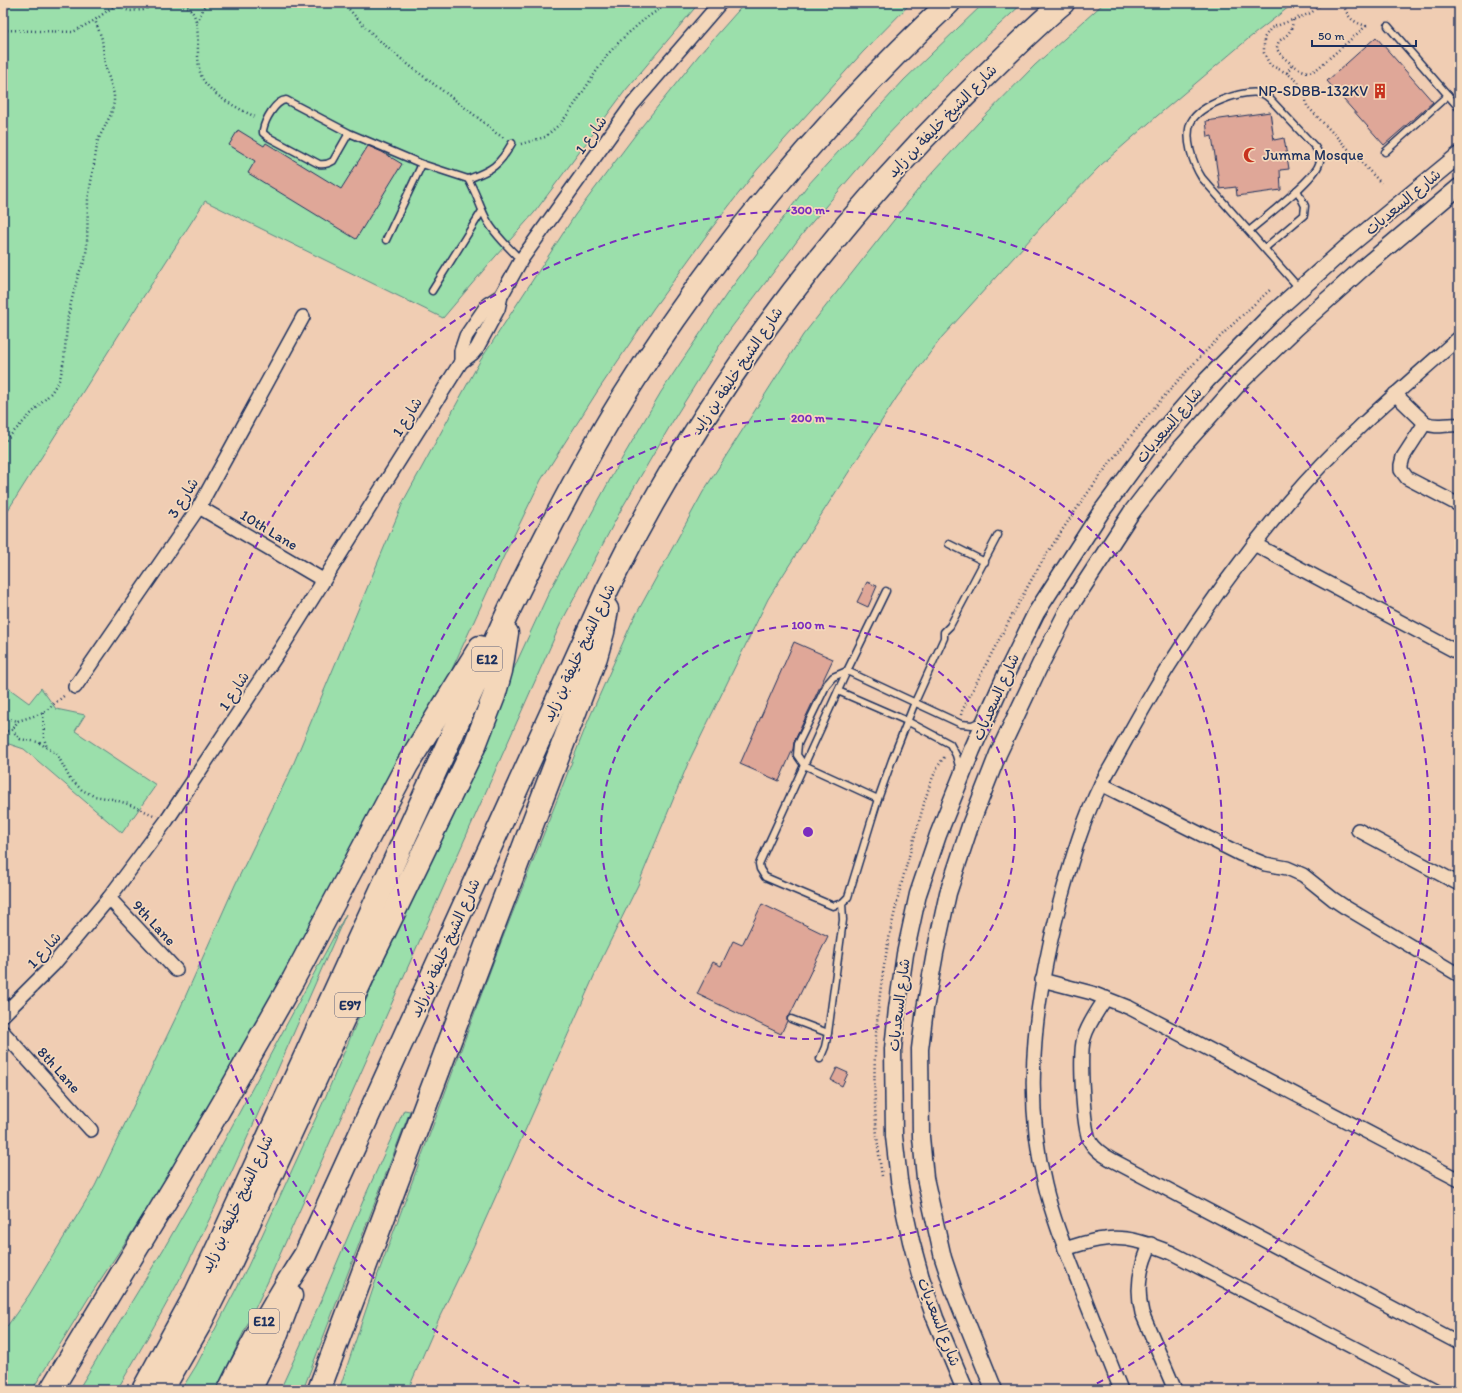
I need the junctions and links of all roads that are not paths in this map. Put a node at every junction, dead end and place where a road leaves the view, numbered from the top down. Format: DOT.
graph roads {
  1 [pos="720,3"];
  2 [pos="949,3"];
  3 [pos="1063,3"];
  4 [pos="1388,26"];
  5 [pos="1448,95"];
  6 [pos="1459,108"];
  7 [pos="349,133"];
  8 [pos="512,143"];
  9 [pos="1385,152"];
  10 [pos="1459,155"];
  11 [pos="422,164"];
  12 [pos="468,179"];
  13 [pos="1459,187"];
  14 [pos="1297,190"];
  15 [pos="482,211"];
  16 [pos="1249,231"];
  17 [pos="386,240"];
  18 [pos="1265,248"];
  19 [pos="521,260"];
  20 [pos="1300,289"];
  21 [pos="432,291"];
  22 [pos="303,317"];
  23 [pos="1459,338"];
  24 [pos="1395,394"];
  25 [pos="1425,423"];
  26 [pos="1459,425"];
  27 [pos="1459,505"];
  28 [pos="199,506"];
  29 [pos="998,535"];
  30 [pos="949,544"];
  31 [pos="1254,544"];
  32 [pos="984,562"];
  33 [pos="323,580"];
  34 [pos="608,588"];
  35 [pos="886,591"];
  36 [pos="509,610"];
  37 [pos="1459,653"];
  38 [pos="847,671"];
  39 [pos="74,687"];
  40 [pos="838,690"];
  41 [pos="915,702"];
  42 [pos="986,719"];
  43 [pos="907,721"];
  44 [pos="804,766"];
  45 [pos="961,778"];
  46 [pos="1101,784"];
  47 [pos="878,799"];
  48 [pos="1358,830"];
  49 [pos="1459,884"];
  50 [pos="109,898"];
  51 [pos="842,903"];
  52 [pos="176,970"];
  53 [pos="1459,975"];
  54 [pos="1042,980"];
  55 [pos="1106,998"];
  56 [pos="3,1015"];
  57 [pos="791,1019"];
  58 [pos="3,1032"];
  59 [pos="828,1033"];
  60 [pos="820,1059"];
  61 [pos="91,1130"];
  62 [pos="1459,1180"];
  63 [pos="1151,1244"];
  64 [pos="1065,1249"];
  65 [pos="305,1255"];
  66 [pos="1459,1343"];
  67 [pos="51,1390"];
  68 [pos="144,1390"];
  69 [pos="162,1390"];
  70 [pos="229,1390"];
  71 [pos="250,1390"];
  72 [pos="319,1390"];
  73 [pos="965,1390"];
  74 [pos="994,1390"];
  75 [pos="1121,1390"];
  76 [pos="1175,1390"];
  77 [pos="1435,1390"];
  1 -- 19 [label="street, شارع 1"];
  2 -- 36 [label="highway, شارع الشيخ خليفة بن زايد / E12"];
  3 -- 34 [label="highway, شارع الشيخ خليفة بن زايد / E12"];
  4 -- 5 [label="lane"];
  5 -- 6 [label="lane"];
  5 -- 9 [label="lane"];
  7 -- 7 [label="lane"];
  7 -- 11 [label="lane"];
  8 -- 12 [label="lane"];
  10 -- 20 [label="street, شارع السعديات"];
  11 -- 12 [label="lane"];
  11 -- 17 [label="lane"];
  12 -- 15 [label="lane"];
  13 -- 74 [label="street, شارع السعديات"];
  14 -- 16 [label="lane"];
  14 -- 16 [label="lane"];
  14 -- 18 [label="lane"];
  15 -- 19 [label="lane"];
  15 -- 21 [label="lane"];
  16 -- 18 [label="lane"];
  18 -- 20 [label="lane"];
  19 -- 33 [label="street, شارع 1"];
  20 -- 42 [label="street, شارع السعديات"];
  22 -- 28 [label="street, شارع 3"];
  23 -- 24 [label="street"];
  24 -- 25 [label="street"];
  24 -- 31 [label="street"];
  25 -- 26 [label="street"];
  25 -- 27 [label="street"];
  28 -- 33 [label="street, 10th Lane"];
  28 -- 39 [label="street, شارع 3"];
  29 -- 32 [label="lane"];
  30 -- 32 [label="lane"];
  31 -- 37 [label="street"];
  31 -- 46 [label="street"];
  32 -- 41 [label="lane"];
  33 -- 50 [label="street, شارع 1"];
  34 -- 65 [label="highway, شارع الشيخ خليفة بن زايد / E12"];
  34 -- 72 [label="highway"];
  35 -- 38 [label="lane"];
  36 -- 67 [label="highway"];
  36 -- 68 [label="highway, شارع الشيخ خليفة بن زايد / E12"];
  36 -- 69 [label="highway, E97"];
  38 -- 40 [label="lane"];
  38 -- 41 [label="lane"];
  38 -- 44 [label="lane"];
  40 -- 43 [label="lane"];
  40 -- 44 [label="lane"];
  41 -- 42 [label="lane"];
  41 -- 43 [label="lane"];
  42 -- 45 [label="street, شارع السعديات"];
  43 -- 45 [label="lane"];
  43 -- 47 [label="lane"];
  44 -- 47 [label="lane"];
  44 -- 51 [label="lane"];
  45 -- 73 [label="street, شارع السعديات"];
  46 -- 53 [label="street"];
  46 -- 54 [label="street"];
  47 -- 51 [label="lane"];
  48 -- 49 [label="street"];
  50 -- 52 [label="street, 9th Lane"];
  50 -- 56 [label="street, شارع 1"];
  51 -- 59 [label="lane"];
  54 -- 55 [label="street"];
  54 -- 64 [label="street"];
  55 -- 62 [label="street"];
  55 -- 66 [label="street"];
  57 -- 59 [label="lane"];
  58 -- 61 [label="street, 8th Lane"];
  59 -- 60 [label="lane"];
  63 -- 64 [label="street"];
  63 -- 76 [label="street"];
  63 -- 77 [label="street"];
  64 -- 75 [label="street"];
  65 -- 70 [label="highway, شارع الشيخ خليفة بن زايد / E12"];
  65 -- 71 [label="highway"];
}
